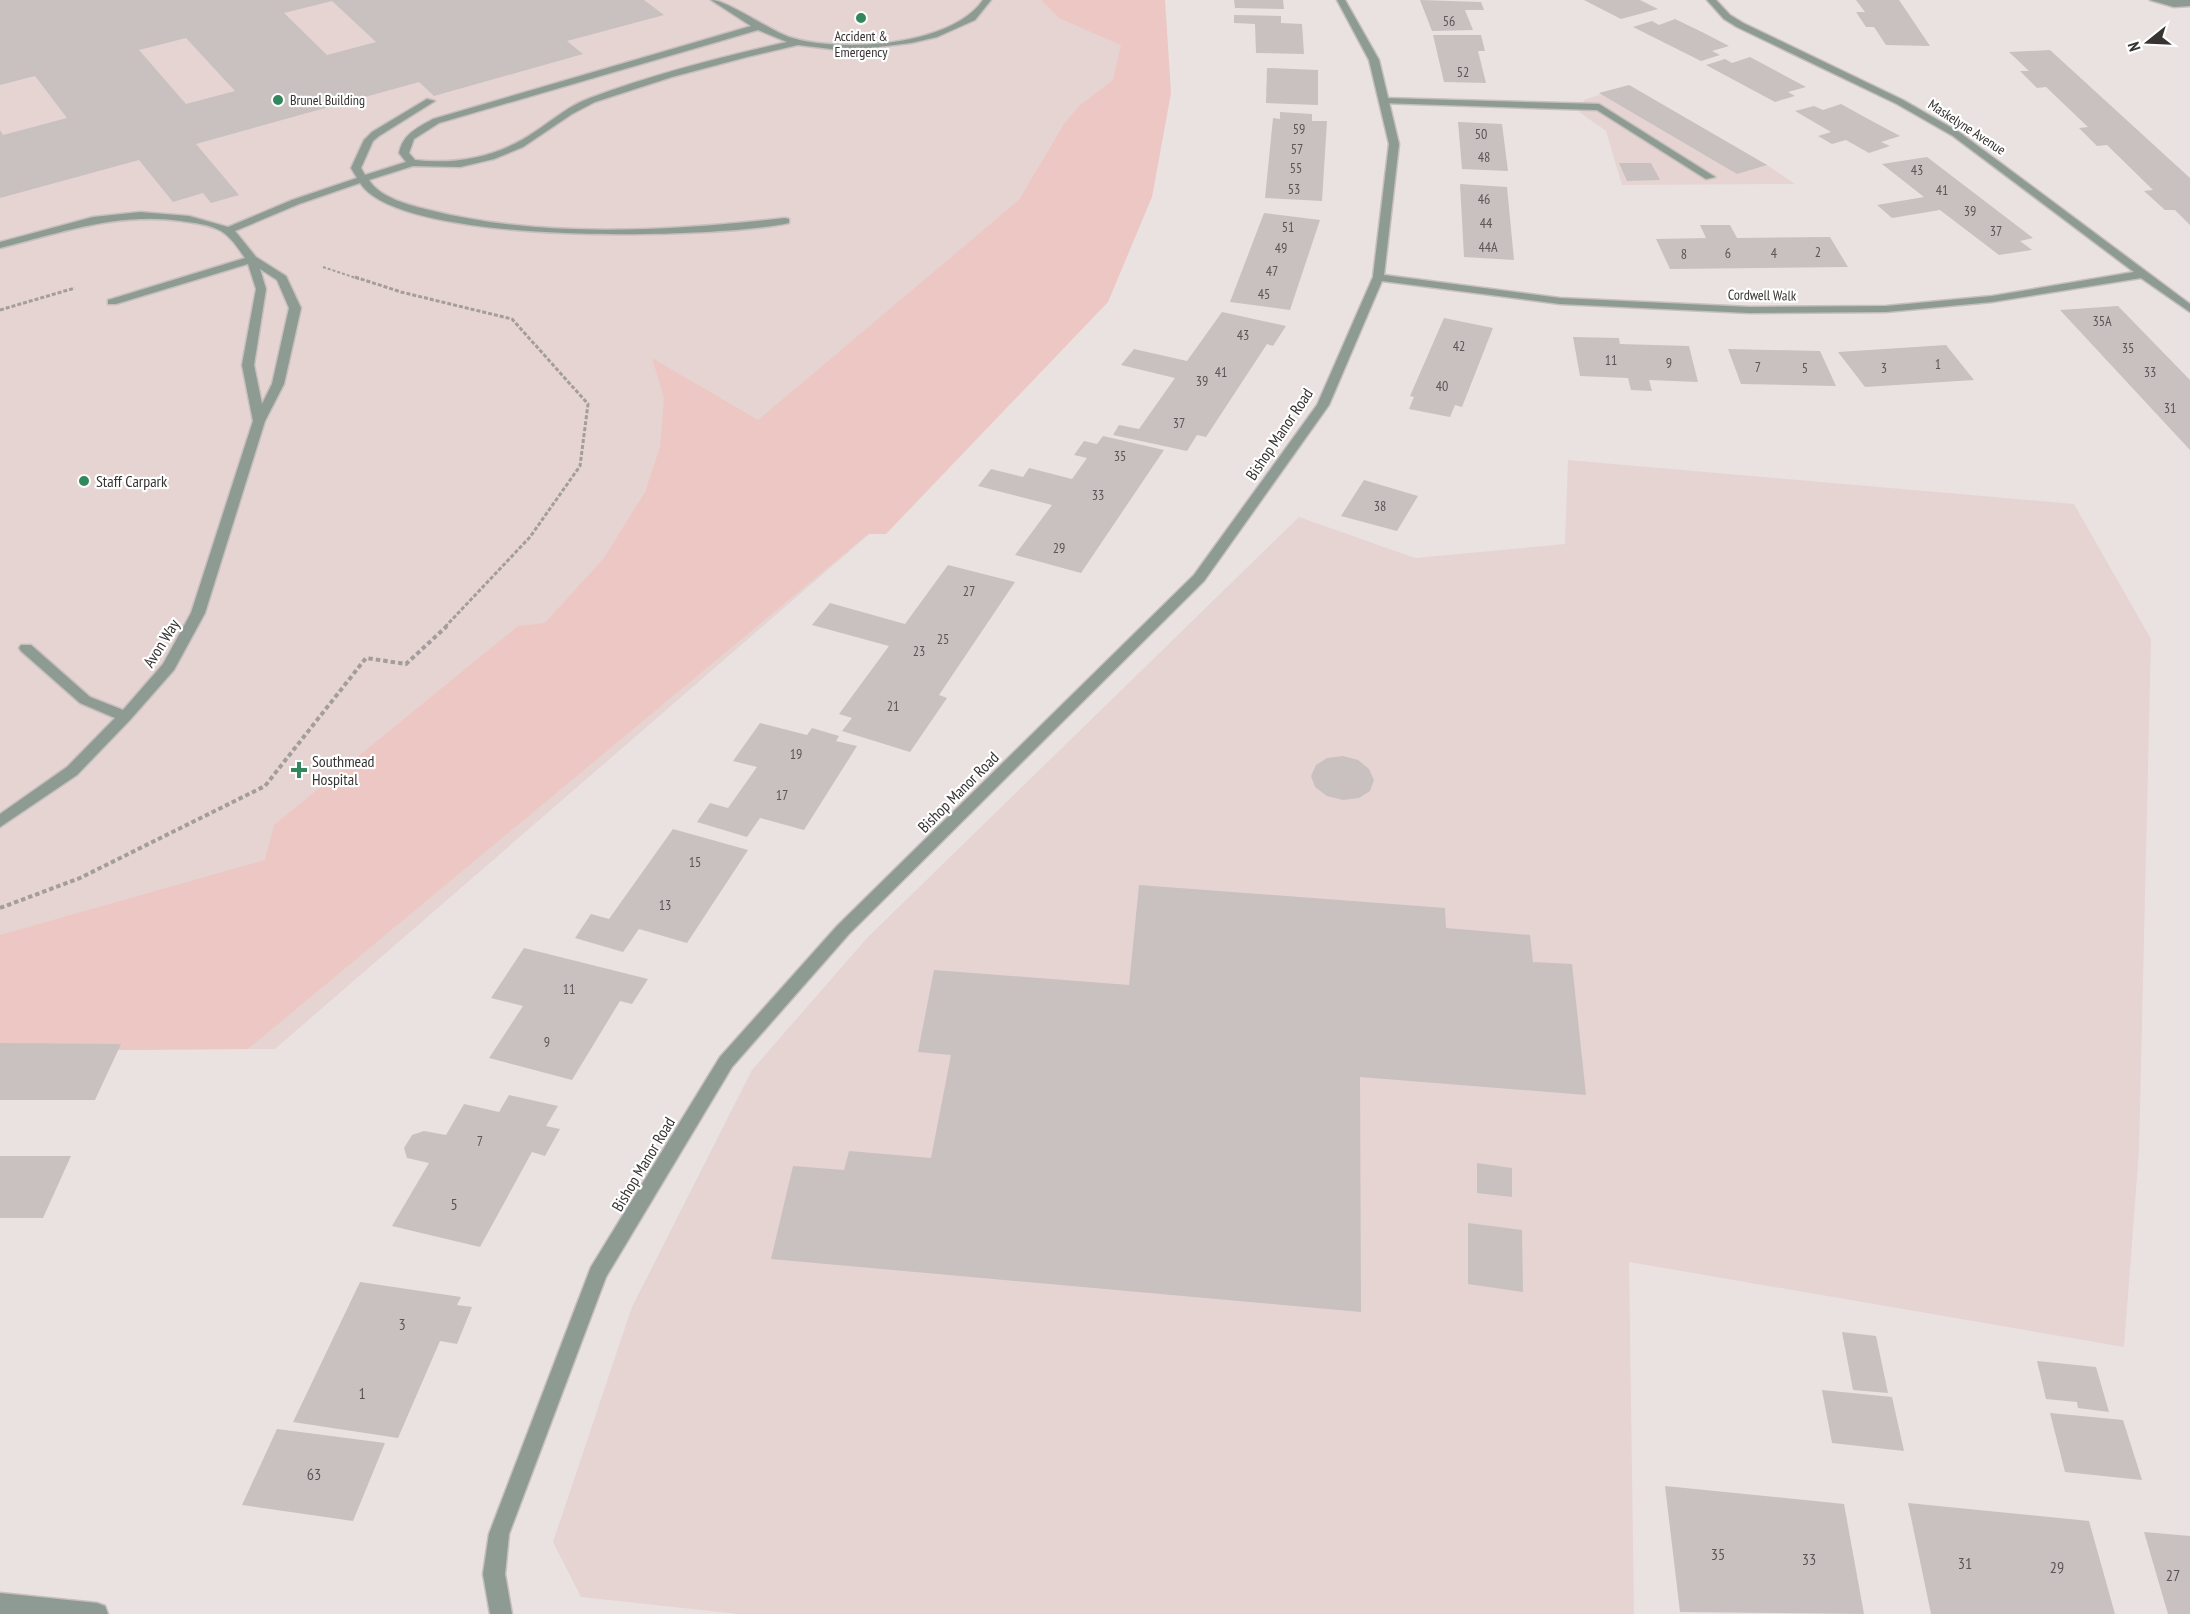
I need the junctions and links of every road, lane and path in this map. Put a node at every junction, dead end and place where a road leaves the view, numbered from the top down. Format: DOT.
graph roads {
  1 [pos="715,0"];
  2 [pos="987,0"];
  3 [pos="1341,0"];
  4 [pos="1711,0"];
  5 [pos="2154,0"];
  6 [pos="2190,3"];
  7 [pos="758,27"];
  8 [pos="799,42"];
  9 [pos="430,101"];
  10 [pos="1384,101"];
  11 [pos="412,163"];
  12 [pos="1710,177"];
  13 [pos="360,180"];
  14 [pos="785,221"];
  15 [pos="227,231"];
  16 [pos="0,245"];
  17 [pos="252,259"];
  18 [pos="315,265"];
  19 [pos="2144,274"];
  20 [pos="1378,277"];
  21 [pos="112,302"];
  22 [pos="2190,309"];
  23 [pos="260,421"];
  24 [pos="26,648"];
  25 [pos="125,717"];
  26 [pos="0,822"];
  27 [pos="0,908"];
  28 [pos="0,1604"];
  29 [pos="97,1614"];
  30 [pos="501,1614"];
  1 -- 7 [label="street"];
  2 -- 8 [label="street"];
  3 -- 10 [label="street, Bishop Manor Road"];
  4 -- 19 [label="street, Maskelyne Avenue"];
  5 -- 6 [label="street"];
  7 -- 8 [label="street"];
  7 -- 11 [label="street"];
  8 -- 11 [label="street"];
  9 -- 13 [label="street"];
  10 -- 12 [label="street"];
  10 -- 20 [label="street, Bishop Manor Road"];
  11 -- 13 [label="street"];
  13 -- 14 [label="street"];
  13 -- 15 [label="street"];
  15 -- 16 [label="street, Avon Way"];
  15 -- 17 [label="street, Avon Way"];
  17 -- 21 [label="street"];
  17 -- 23 [label="street, Avon Way"];
  17 -- 23 [label="street, Avon Way"];
  18 -- 27 [label="path"];
  19 -- 20 [label="street, Cordwell Walk"];
  19 -- 22 [label="street, Maskelyne Avenue"];
  20 -- 30 [label="street, Bishop Manor Road"];
  23 -- 25 [label="street, Avon Way"];
  24 -- 25 [label="street"];
  25 -- 26 [label="street, Avon Way"];
  28 -- 29 [label="street"];
}
